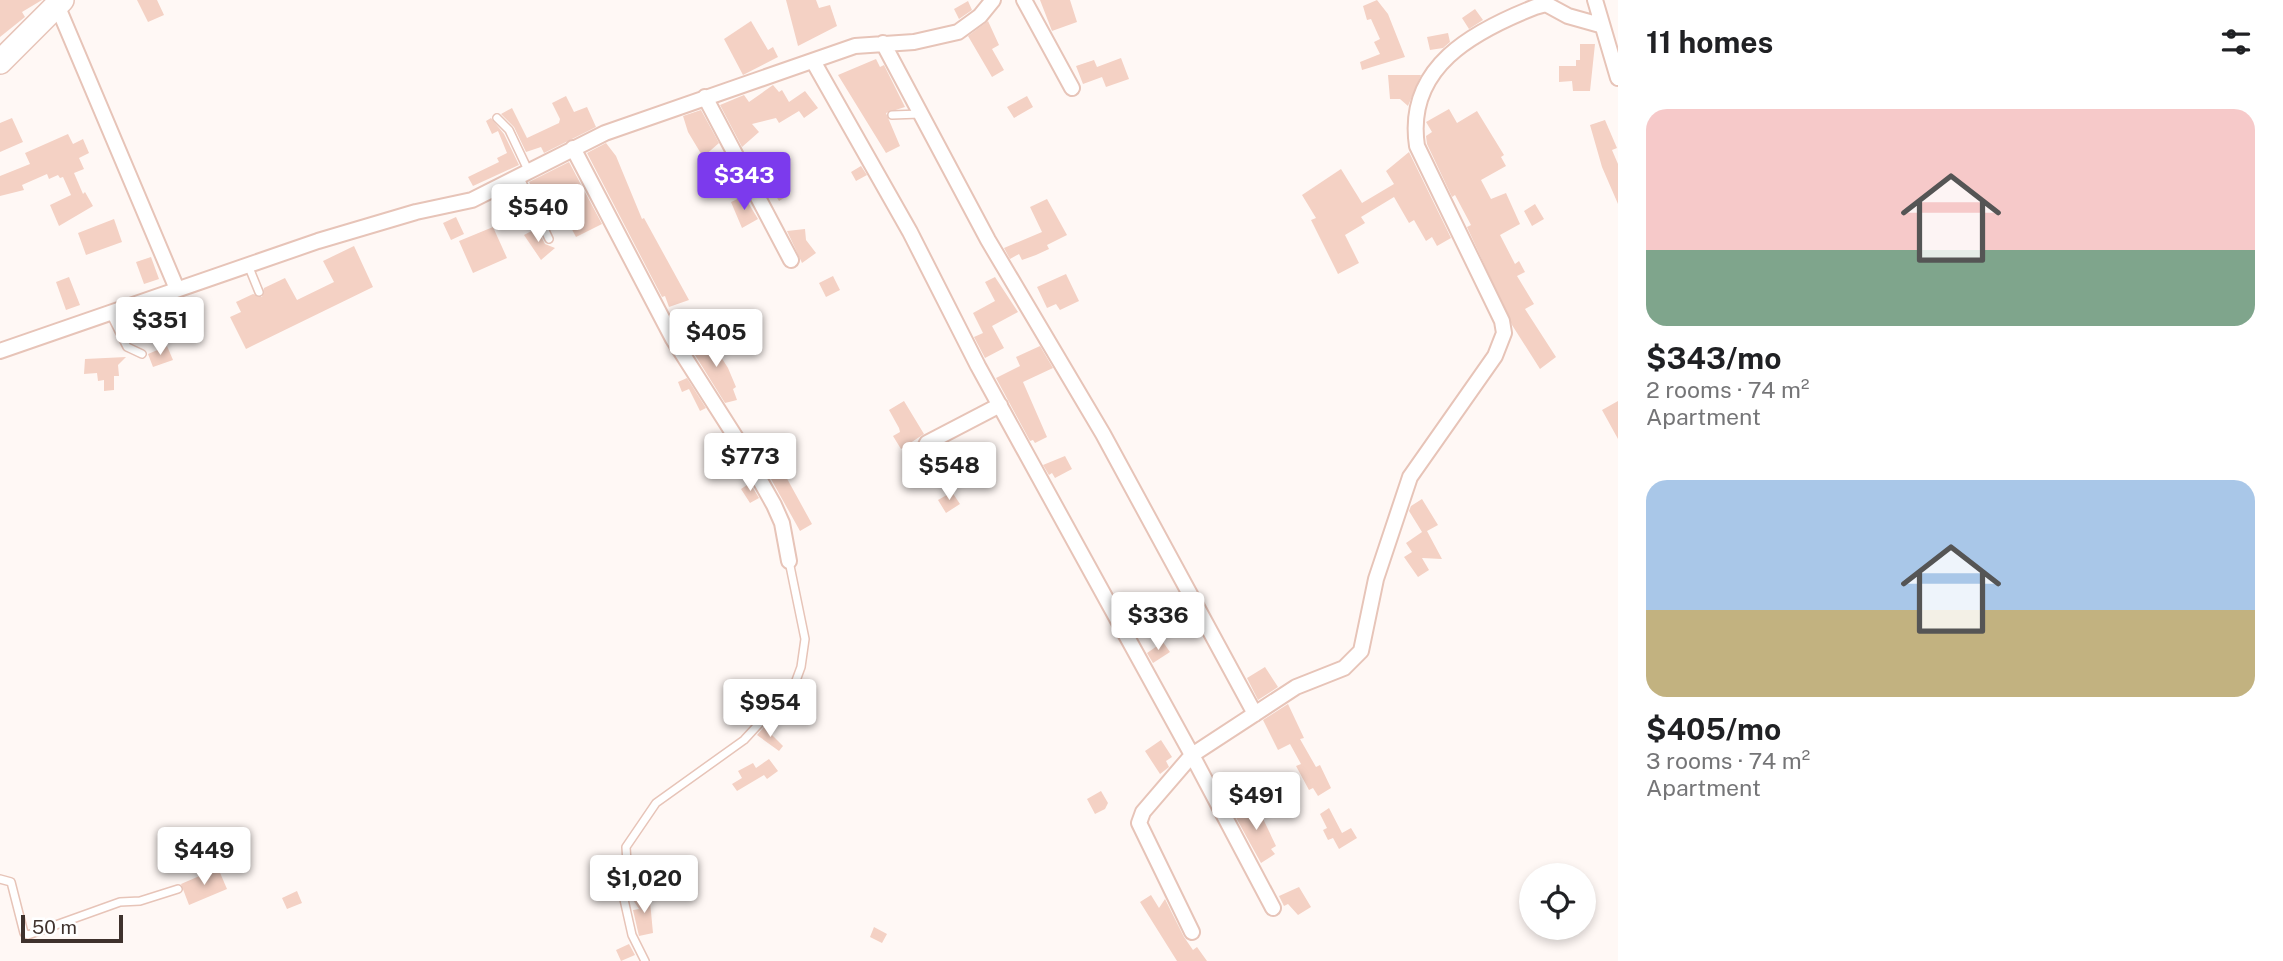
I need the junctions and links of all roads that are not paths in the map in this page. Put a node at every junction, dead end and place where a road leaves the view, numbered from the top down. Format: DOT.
graph roads {
  1 [pos="993,0"];
  2 [pos="1024,0"];
  3 [pos="1595,0"];
  4 [pos="58,2"];
  5 [pos="1548,2"];
  6 [pos="1600,25"];
  7 [pos="883,43"];
  8 [pos="813,61"];
  9 [pos="0,62"];
  10 [pos="1618,78"];
  11 [pos="1072,88"];
  12 [pos="705,97"];
  13 [pos="921,114"];
  14 [pos="892,115"];
  15 [pos="497,118"];
  16 [pos="573,148"];
  17 [pos="524,173"];
  18 [pos="549,239"];
  19 [pos="790,260"];
  20 [pos="248,265"];
  21 [pos="177,289"];
  22 [pos="259,292"];
  23 [pos="110,312"];
  24 [pos="0,351"];
  25 [pos="142,354"];
  26 [pos="1000,405"];
  27 [pos="923,472"];
  28 [pos="789,561"];
  29 [pos="1255,714"];
  30 [pos="1192,755"];
  31 [pos="0,879"];
  32 [pos="178,888"];
  33 [pos="1273,908"];
  34 [pos="1192,932"];
  35 [pos="645,961"];
  1 -- 7 [label="street"];
  2 -- 11 [label="street"];
  3 -- 6 [label="street"];
  4 -- 9 [label="main road"];
  4 -- 21 [label="street"];
  5 -- 6 [label="street"];
  5 -- 29 [label="street"];
  6 -- 10 [label="street"];
  7 -- 8 [label="street"];
  7 -- 13 [label="street"];
  8 -- 12 [label="street"];
  8 -- 26 [label="street"];
  12 -- 16 [label="street"];
  12 -- 19 [label="street"];
  13 -- 14 [label="lane"];
  13 -- 29 [label="street"];
  15 -- 17 [label="lane"];
  16 -- 17 [label="street"];
  16 -- 28 [label="street"];
  17 -- 18 [label="lane"];
  17 -- 20 [label="street"];
  20 -- 21 [label="street"];
  20 -- 22 [label="lane"];
  21 -- 23 [label="street"];
  23 -- 24 [label="street"];
  23 -- 25 [label="lane"];
  26 -- 27 [label="street"];
  26 -- 30 [label="street"];
  28 -- 35 [label="lane"];
  29 -- 30 [label="street"];
  30 -- 33 [label="street"];
  30 -- 34 [label="street"];
  31 -- 32 [label="lane"];
}
